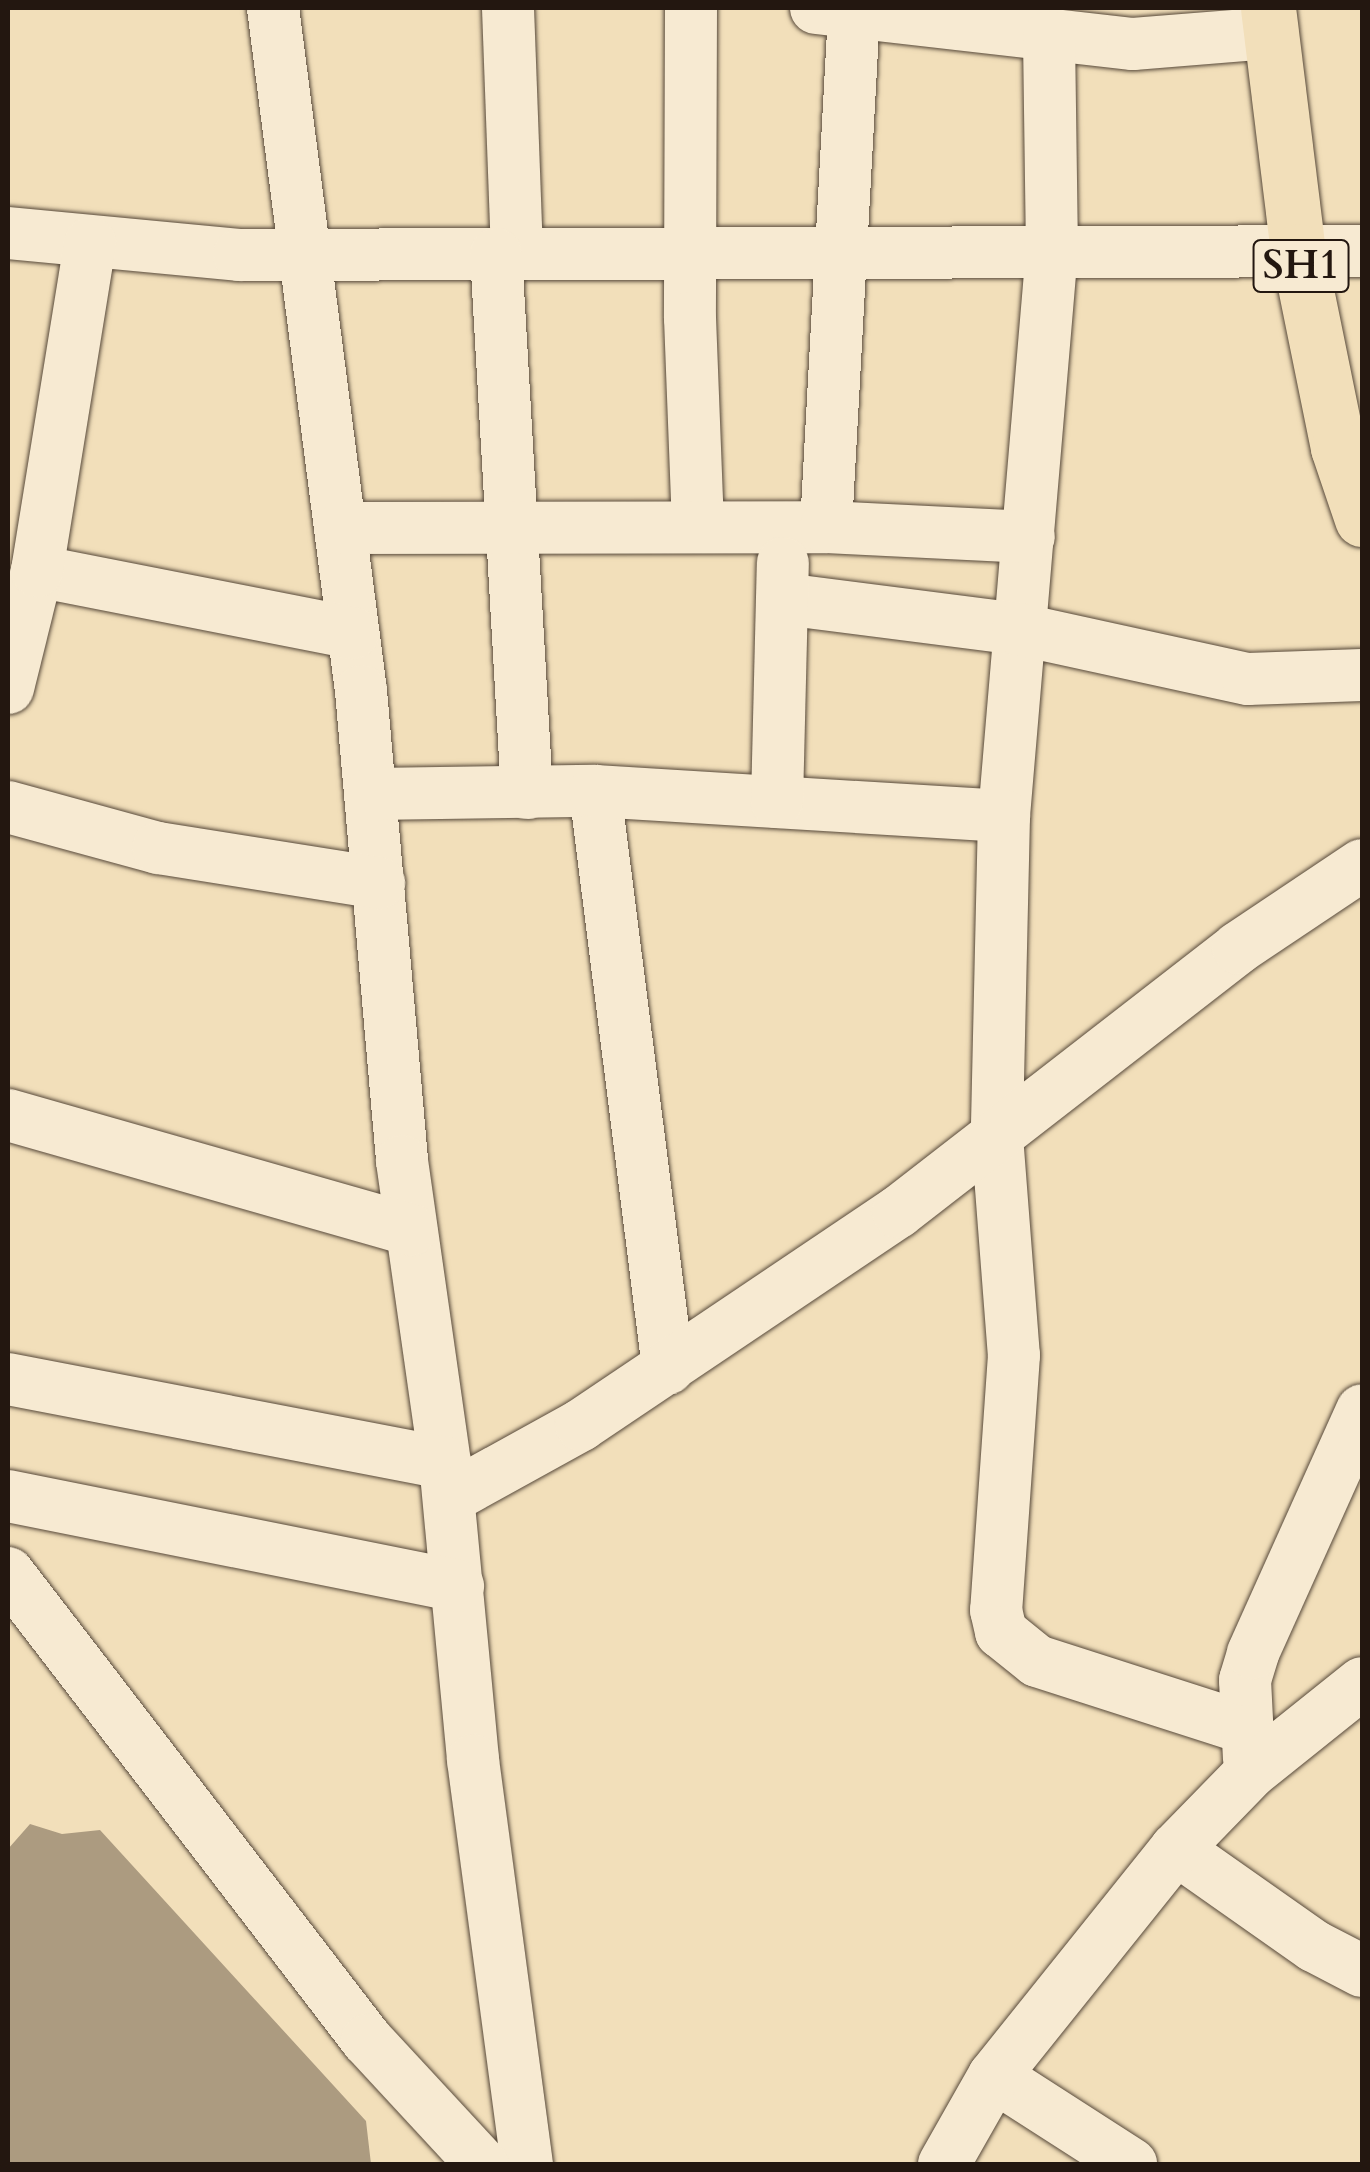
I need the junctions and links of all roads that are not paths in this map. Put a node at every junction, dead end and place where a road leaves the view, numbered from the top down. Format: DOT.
graph roads {
  1 [pos="274,8"];
  2 [pos="508,8"];
  3 [pos="691,8"];
  4 [pos="835,10"];
  5 [pos="1269,20"];
  6 [pos="1034,26"];
  7 [pos="8,233"];
  8 [pos="90,243"];
  9 [pos="846,248"];
  10 [pos="1052,250"];
  11 [pos="1298,250"];
  12 [pos="1362,250"];
  13 [pos="691,251"];
  14 [pos="304,254"];
  15 [pos="507,254"];
  16 [pos="1362,518"];
  17 [pos="516,527"];
  18 [pos="698,527"];
  19 [pos="805,527"];
  20 [pos="341,528"];
  21 [pos="1029,538"];
  22 [pos="37,570"];
  23 [pos="784,599"];
  24 [pos="1018,629"];
  25 [pos="354,633"];
  26 [pos="1362,675"];
  27 [pos="8,688"];
  28 [pos="595,791"];
  29 [pos="527,793"];
  30 [pos="371,794"];
  31 [pos="777,802"];
  32 [pos="8,808"];
  33 [pos="1004,816"];
  34 [pos="1362,865"];
  35 [pos="379,883"];
  36 [pos="8,1116"];
  37 [pos="998,1136"];
  38 [pos="411,1230"];
  39 [pos="668,1368"];
  40 [pos="8,1380"];
  41 [pos="1362,1410"];
  42 [pos="447,1480"];
  43 [pos="8,1496"];
  44 [pos="8,1573"];
  45 [pos="458,1586"];
  46 [pos="1362,1683"];
  47 [pos="1248,1750"];
  48 [pos="1176,1849"];
  49 [pos="1362,1971"];
  50 [pos="994,2076"];
  51 [pos="482,2164"];
  52 [pos="527,2164"];
  53 [pos="944,2164"];
  54 [pos="1131,2164"];
  1 -- 14 [label="street"];
  2 -- 15 [label="street"];
  3 -- 13 [label="street"];
  4 -- 6 [label="street"];
  4 -- 9 [label="street"];
  5 -- 6 [label="street"];
  5 -- 11 [label="main road, SH1"];
  6 -- 10 [label="street"];
  7 -- 8 [label="street"];
  8 -- 14 [label="street"];
  8 -- 22 [label="street"];
  9 -- 10 [label="street"];
  9 -- 13 [label="street"];
  9 -- 19 [label="street"];
  10 -- 11 [label="street"];
  10 -- 21 [label="street"];
  11 -- 12 [label="street"];
  11 -- 16 [label="main road, SH1"];
  13 -- 15 [label="street"];
  13 -- 18 [label="street"];
  14 -- 15 [label="street"];
  14 -- 20 [label="street"];
  15 -- 17 [label="street"];
  17 -- 18 [label="street"];
  17 -- 20 [label="street"];
  17 -- 29 [label="street"];
  18 -- 19 [label="street"];
  19 -- 21 [label="street"];
  19 -- 23 [label="street"];
  20 -- 25 [label="street"];
  21 -- 24 [label="street"];
  22 -- 25 [label="street"];
  22 -- 27 [label="street"];
  23 -- 24 [label="street"];
  23 -- 31 [label="street"];
  24 -- 26 [label="street"];
  24 -- 33 [label="street"];
  25 -- 30 [label="street"];
  28 -- 29 [label="street"];
  28 -- 31 [label="street"];
  28 -- 39 [label="street"];
  29 -- 30 [label="street"];
  30 -- 35 [label="street"];
  31 -- 33 [label="street"];
  32 -- 35 [label="street"];
  33 -- 37 [label="street"];
  34 -- 37 [label="street"];
  35 -- 38 [label="street"];
  36 -- 38 [label="street"];
  37 -- 39 [label="street"];
  37 -- 47 [label="street"];
  38 -- 42 [label="street"];
  39 -- 42 [label="street"];
  40 -- 42 [label="street"];
  41 -- 47 [label="street"];
  42 -- 45 [label="street"];
  43 -- 45 [label="street"];
  44 -- 51 [label="street"];
  45 -- 52 [label="street"];
  46 -- 47 [label="street"];
  47 -- 48 [label="street"];
  48 -- 49 [label="street"];
  48 -- 50 [label="street"];
  50 -- 53 [label="street"];
  50 -- 54 [label="street"];
}
